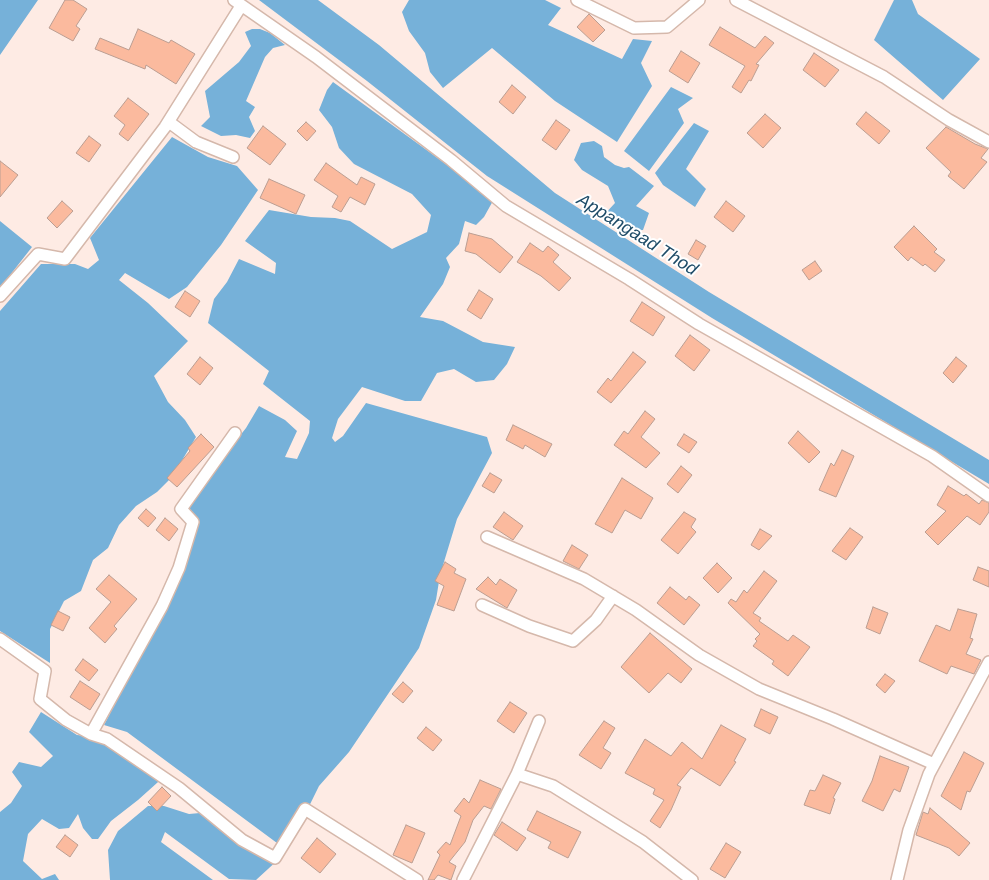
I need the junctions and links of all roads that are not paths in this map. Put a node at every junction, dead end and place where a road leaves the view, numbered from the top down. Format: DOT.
graph roads {
  1 [pos="577,0"];
  2 [pos="699,0"];
  3 [pos="736,0"];
  4 [pos="237,3"];
  5 [pos="169,122"];
  6 [pos="989,142"];
  7 [pos="233,157"];
  8 [pos="0,296"];
  9 [pos="235,433"];
  10 [pos="989,496"];
  11 [pos="487,538"];
  12 [pos="613,596"];
  13 [pos="482,605"];
  14 [pos="0,640"];
  15 [pos="989,662"];
  16 [pos="539,721"];
  17 [pos="91,734"];
  18 [pos="934,764"];
  19 [pos="517,774"];
  20 [pos="416,880"];
  21 [pos="463,880"];
  22 [pos="692,880"];
  23 [pos="896,880"];
  1 -- 2 [label="street"];
  3 -- 6 [label="street"];
  4 -- 5 [label="street"];
  4 -- 10 [label="street"];
  5 -- 7 [label="street"];
  5 -- 8 [label="street"];
  9 -- 17 [label="street"];
  11 -- 12 [label="street"];
  12 -- 13 [label="street"];
  12 -- 18 [label="street"];
  14 -- 17 [label="street"];
  15 -- 18 [label="street"];
  16 -- 19 [label="street"];
  17 -- 20 [label="street"];
  18 -- 23 [label="street"];
  19 -- 21 [label="street"];
  19 -- 22 [label="street"];
}
